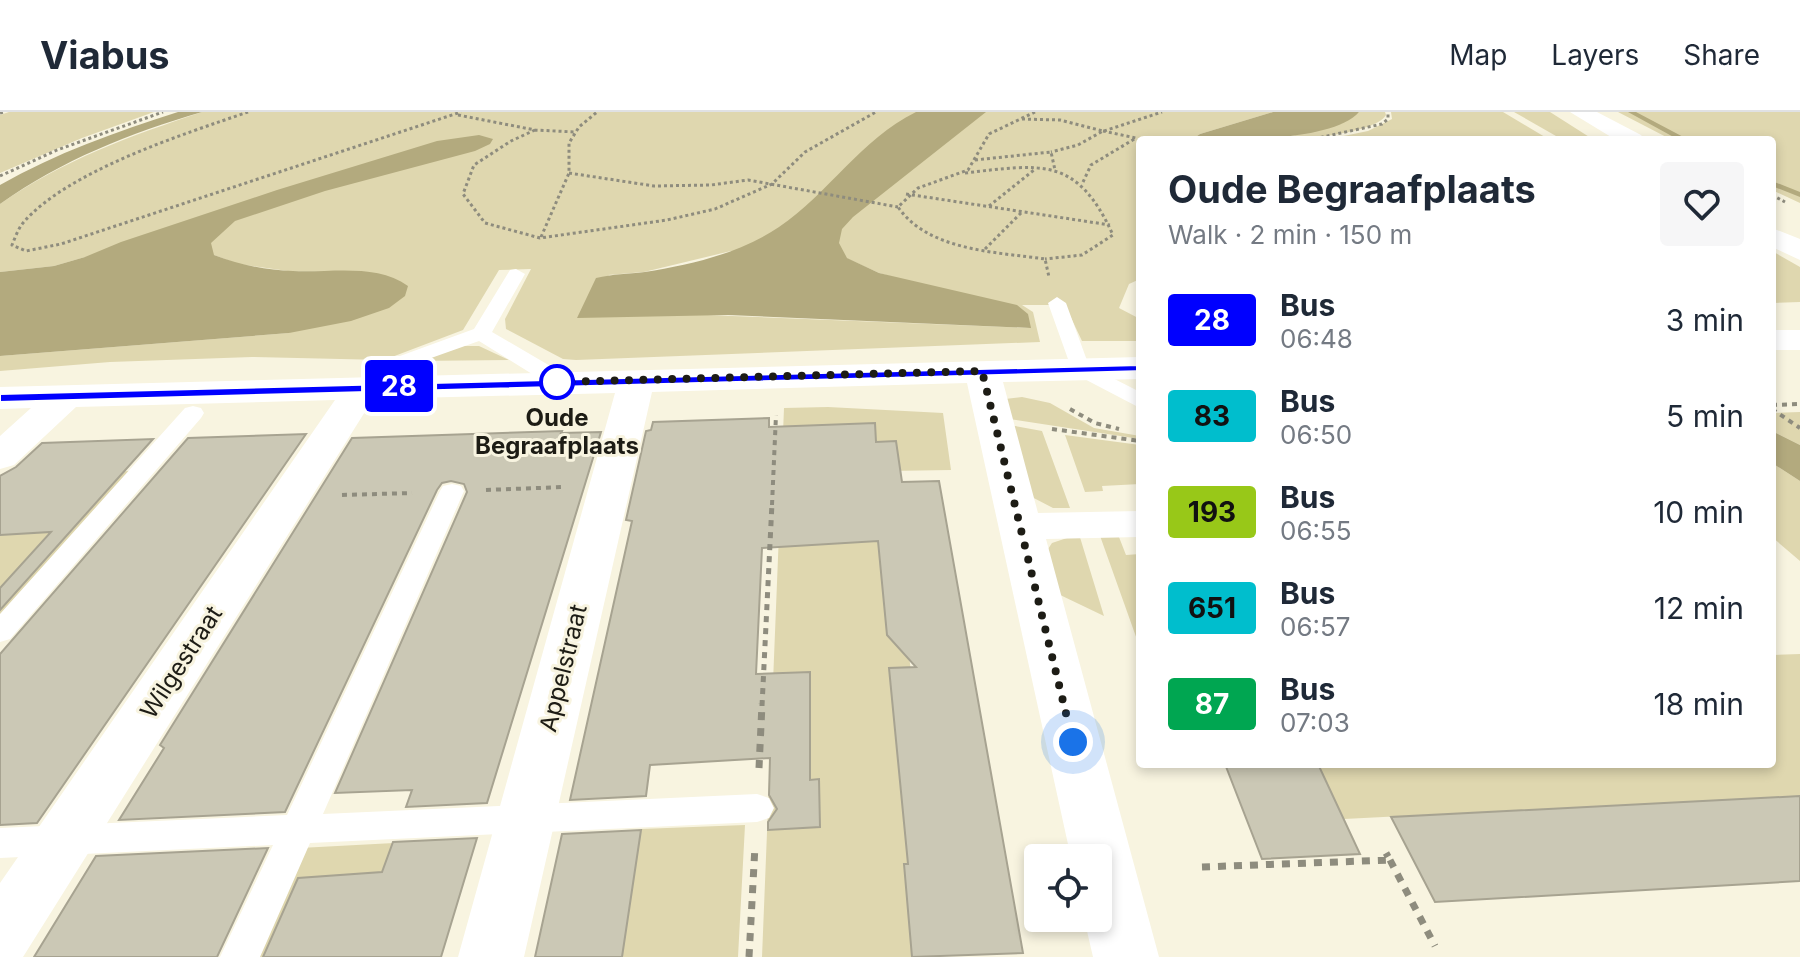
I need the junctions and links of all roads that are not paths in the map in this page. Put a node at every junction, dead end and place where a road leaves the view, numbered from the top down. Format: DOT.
graph roads {
  1 [pos="1557,112"];
  2 [pos="1581,112"];
  3 [pos="1600,136"];
  4 [pos="1626,136"];
  5 [pos="1776,213"];
  6 [pos="1800,225"];
  7 [pos="1776,238"];
  8 [pos="1800,251"];
  9 [pos="516,274"];
  10 [pos="1055,296"];
  11 [pos="481,333"];
  12 [pos="1776,340"];
  13 [pos="1800,340"];
  14 [pos="1136,368"];
  15 [pos="1776,368"];
  16 [pos="1800,368"];
  17 [pos="1080,369"];
  18 [pos="982,371"];
  19 [pos="638,380"];
  20 [pos="561,382"];
  21 [pos="362,387"];
  22 [pos="66,396"];
  23 [pos="0,398"];
  24 [pos="1136,399"];
  25 [pos="193,413"];
  26 [pos="0,457"];
  27 [pos="452,491"];
  28 [pos="1136,524"];
  29 [pos="1021,527"];
  30 [pos="0,632"];
  31 [pos="757,808"];
  32 [pos="526,818"];
  33 [pos="297,828"];
  34 [pos="64,839"];
  35 [pos="0,843"];
  36 [pos="0,937"];
  37 [pos="240,957"];
  38 [pos="491,957"];
  39 [pos="1126,957"];
  1 -- 3 [label="street"];
  2 -- 4 [label="street"];
  5 -- 6 [label="street"];
  7 -- 8 [label="street"];
  9 -- 11 [label="lane"];
  10 -- 17 [label="lane"];
  11 -- 20 [label="lane"];
  11 -- 21 [label="lane"];
  12 -- 13 [label="street"];
  14 -- 17 [label="street"];
  15 -- 16 [label="street"];
  17 -- 18 [label="street"];
  17 -- 24 [label="lane"];
  18 -- 19 [label="street"];
  18 -- 29 [label="street"];
  19 -- 20 [label="street"];
  19 -- 32 [label="street, Appelstraat"];
  20 -- 21 [label="street"];
  21 -- 22 [label="street"];
  21 -- 34 [label="street, Wilgestraat"];
  22 -- 23 [label="street"];
  22 -- 26 [label="street"];
  25 -- 30 [label="lane"];
  27 -- 33 [label="lane"];
  28 -- 29 [label="street"];
  29 -- 39 [label="street"];
  31 -- 32 [label="lane"];
  32 -- 33 [label="lane"];
  32 -- 38 [label="street, Appelstraat"];
  33 -- 34 [label="lane"];
  33 -- 37 [label="lane"];
  34 -- 35 [label="lane"];
  34 -- 36 [label="street, Wilgestraat"];
}
